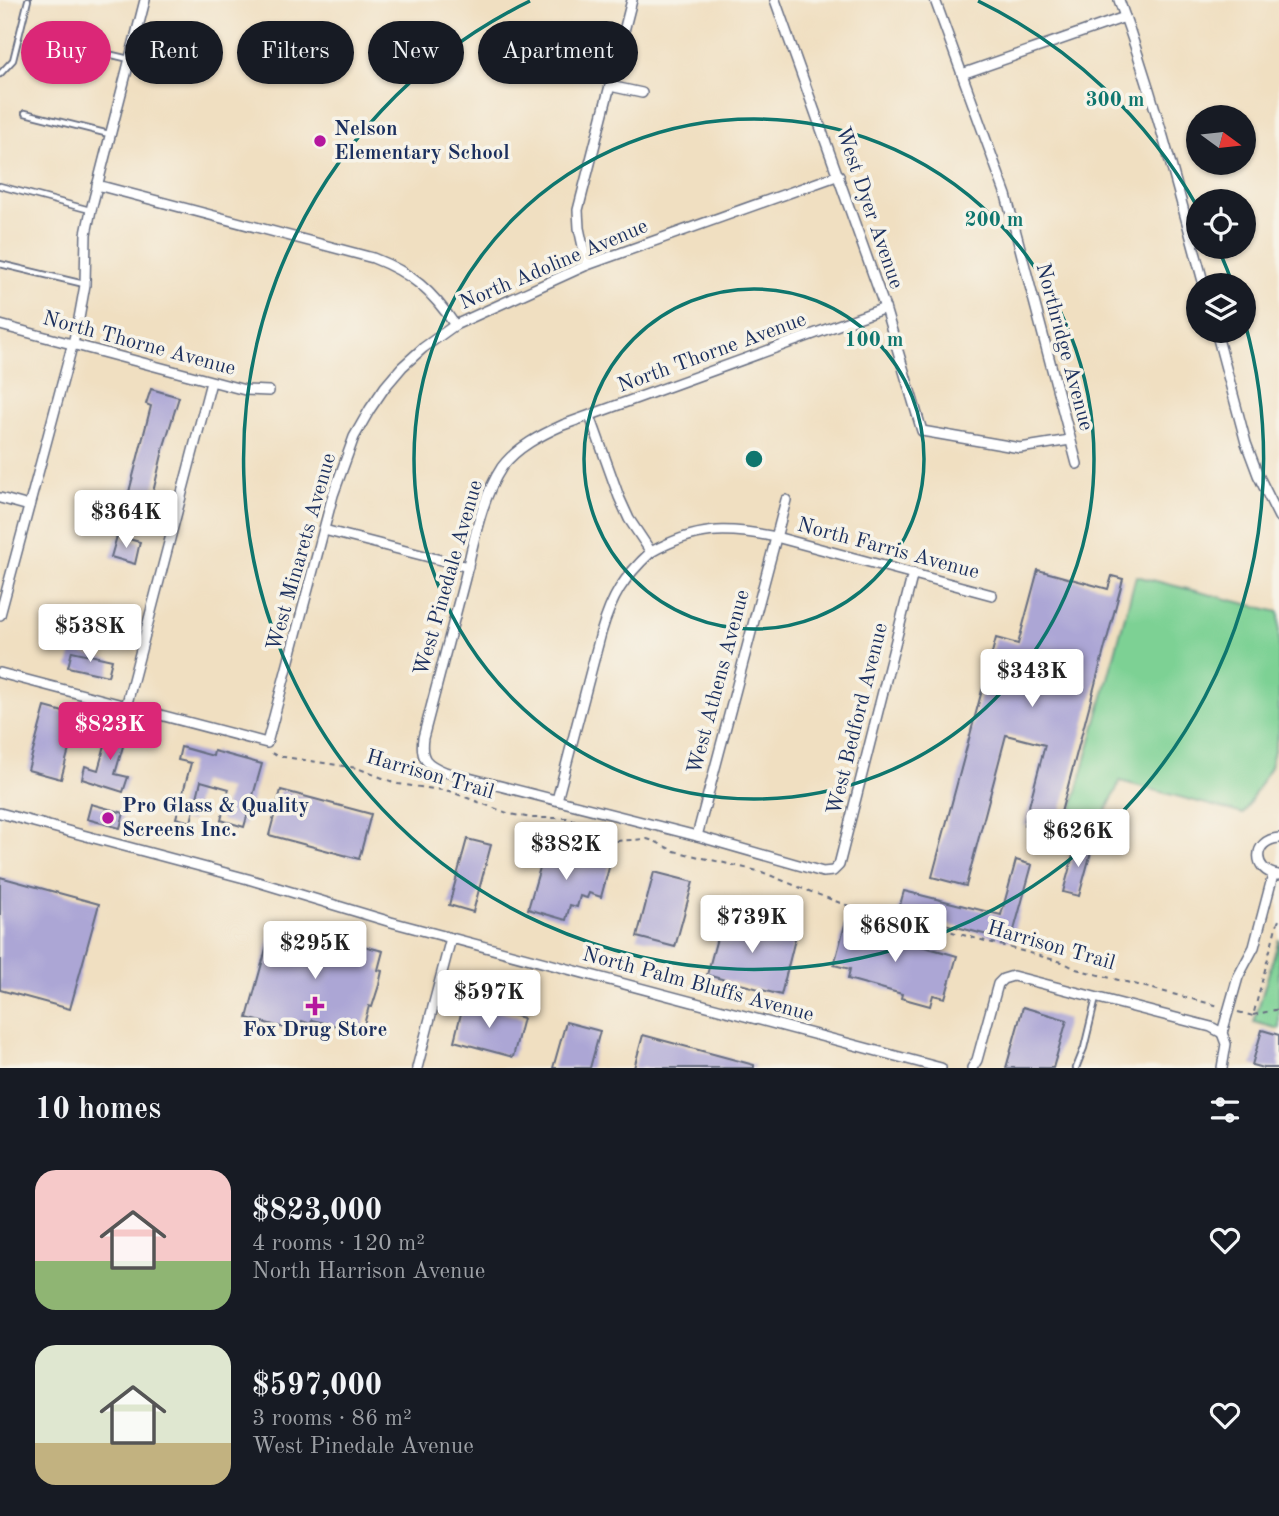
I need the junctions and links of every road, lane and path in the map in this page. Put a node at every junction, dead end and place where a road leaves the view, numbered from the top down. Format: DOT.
graph roads {
  1 [pos="29,0"];
  2 [pos="145,0"];
  3 [pos="632,0"];
  4 [pos="775,0"];
  5 [pos="935,0"];
  6 [pos="1119,0"];
  7 [pos="1125,17"];
  8 [pos="140,21"];
  9 [pos="0,74"];
  10 [pos="962,74"];
  11 [pos="125,78"];
  12 [pos="610,86"];
  13 [pos="642,93"];
  14 [pos="25,113"];
  15 [pos="110,134"];
  16 [pos="839,175"];
  17 [pos="97,185"];
  18 [pos="0,186"];
  19 [pos="91,210"];
  20 [pos="0,264"];
  21 [pos="587,265"];
  22 [pos="1201,273"];
  23 [pos="85,285"];
  24 [pos="885,308"];
  25 [pos="456,325"];
  26 [pos="0,326"];
  27 [pos="1219,343"];
  28 [pos="72,344"];
  29 [pos="211,382"];
  30 [pos="269,391"];
  31 [pos="590,416"];
  32 [pos="1070,440"];
  33 [pos="1077,464"];
  34 [pos="0,498"];
  35 [pos="786,500"];
  36 [pos="29,506"];
  37 [pos="1279,517"];
  38 [pos="324,530"];
  39 [pos="776,537"];
  40 [pos="651,552"];
  41 [pos="468,567"];
  42 [pos="913,573"];
  43 [pos="992,595"];
  44 [pos="0,615"];
  45 [pos="0,673"];
  46 [pos="126,707"];
  47 [pos="268,746"];
  48 [pos="557,800"];
  49 [pos="0,813"];
  50 [pos="697,836"];
  51 [pos="1279,838"];
  52 [pos="1276,875"];
  53 [pos="1279,920"];
  54 [pos="451,938"];
  55 [pos="1097,997"];
  56 [pos="1229,1009"];
  57 [pos="1279,1009"];
  58 [pos="1253,1016"];
  59 [pos="1222,1033"];
  60 [pos="417,1068"];
  61 [pos="941,1068"];
  62 [pos="972,1068"];
  63 [pos="1076,1068"];
  64 [pos="1222,1068"];
  1 -- 9 [label="lane"];
  2 -- 8 [label="street"];
  3 -- 12 [label="street"];
  4 -- 16 [label="street, West Dyer Avenue"];
  5 -- 10 [label="street, Northridge Avenue"];
  6 -- 7 [label="street"];
  7 -- 10 [label="street"];
  7 -- 22 [label="street"];
  10 -- 32 [label="street, Northridge Avenue"];
  11 -- 15 [label="street"];
  12 -- 13 [label="street"];
  12 -- 21 [label="street"];
  14 -- 15 [label="lane"];
  15 -- 17 [label="street"];
  16 -- 21 [label="street, North Adoline Avenue"];
  16 -- 24 [label="street, West Dyer Avenue"];
  17 -- 19 [label="street"];
  17 -- 25 [label="street, North Adoline Avenue"];
  18 -- 19 [label="lane"];
  19 -- 23 [label="street"];
  20 -- 23 [label="lane"];
  21 -- 25 [label="street, North Adoline Avenue"];
  23 -- 28 [label="street"];
  24 -- 31 [label="street, North Thorne Avenue"];
  24 -- 32 [label="street, West Dyer Avenue"];
  25 -- 38 [label="street, West Minarets Avenue"];
  26 -- 28 [label="street, North Thorne Avenue"];
  27 -- 37 [label="street"];
  28 -- 29 [label="street, North Thorne Avenue"];
  28 -- 36 [label="street"];
  29 -- 30 [label="street, North Thorne Avenue"];
  29 -- 46 [label="street"];
  31 -- 40 [label="street"];
  31 -- 41 [label="street, West Pinedale Avenue"];
  32 -- 33 [label="street, Northridge Avenue"];
  34 -- 36 [label="street"];
  35 -- 39 [label="street, North Farris Avenue"];
  36 -- 44 [label="street"];
  38 -- 41 [label="street"];
  38 -- 47 [label="street, West Minarets Avenue"];
  39 -- 40 [label="street, North Farris Avenue"];
  39 -- 42 [label="street, North Farris Avenue"];
  39 -- 50 [label="street, West Athens Avenue"];
  40 -- 48 [label="street"];
  41 -- 48 [label="street, West Pinedale Avenue"];
  42 -- 43 [label="street, North Farris Avenue"];
  42 -- 50 [label="street, West Bedford Avenue"];
  45 -- 46 [label="street"];
  46 -- 47 [label="street"];
  47 -- 56 [label="path, Harrison Trail"];
  48 -- 50 [label="street"];
  49 -- 54 [label="street, North Palm Bluffs Avenue"];
  51 -- 52 [label="street"];
  52 -- 56 [label="street"];
  53 -- 58 [label="path"];
  54 -- 60 [label="street"];
  54 -- 61 [label="street, North Palm Bluffs Avenue"];
  55 -- 59 [label="street"];
  55 -- 62 [label="street"];
  55 -- 63 [label="lane"];
  56 -- 58 [label="path, Harrison Trail"];
  56 -- 59 [label="street"];
  57 -- 58 [label="path"];
  59 -- 64 [label="street"];
}
